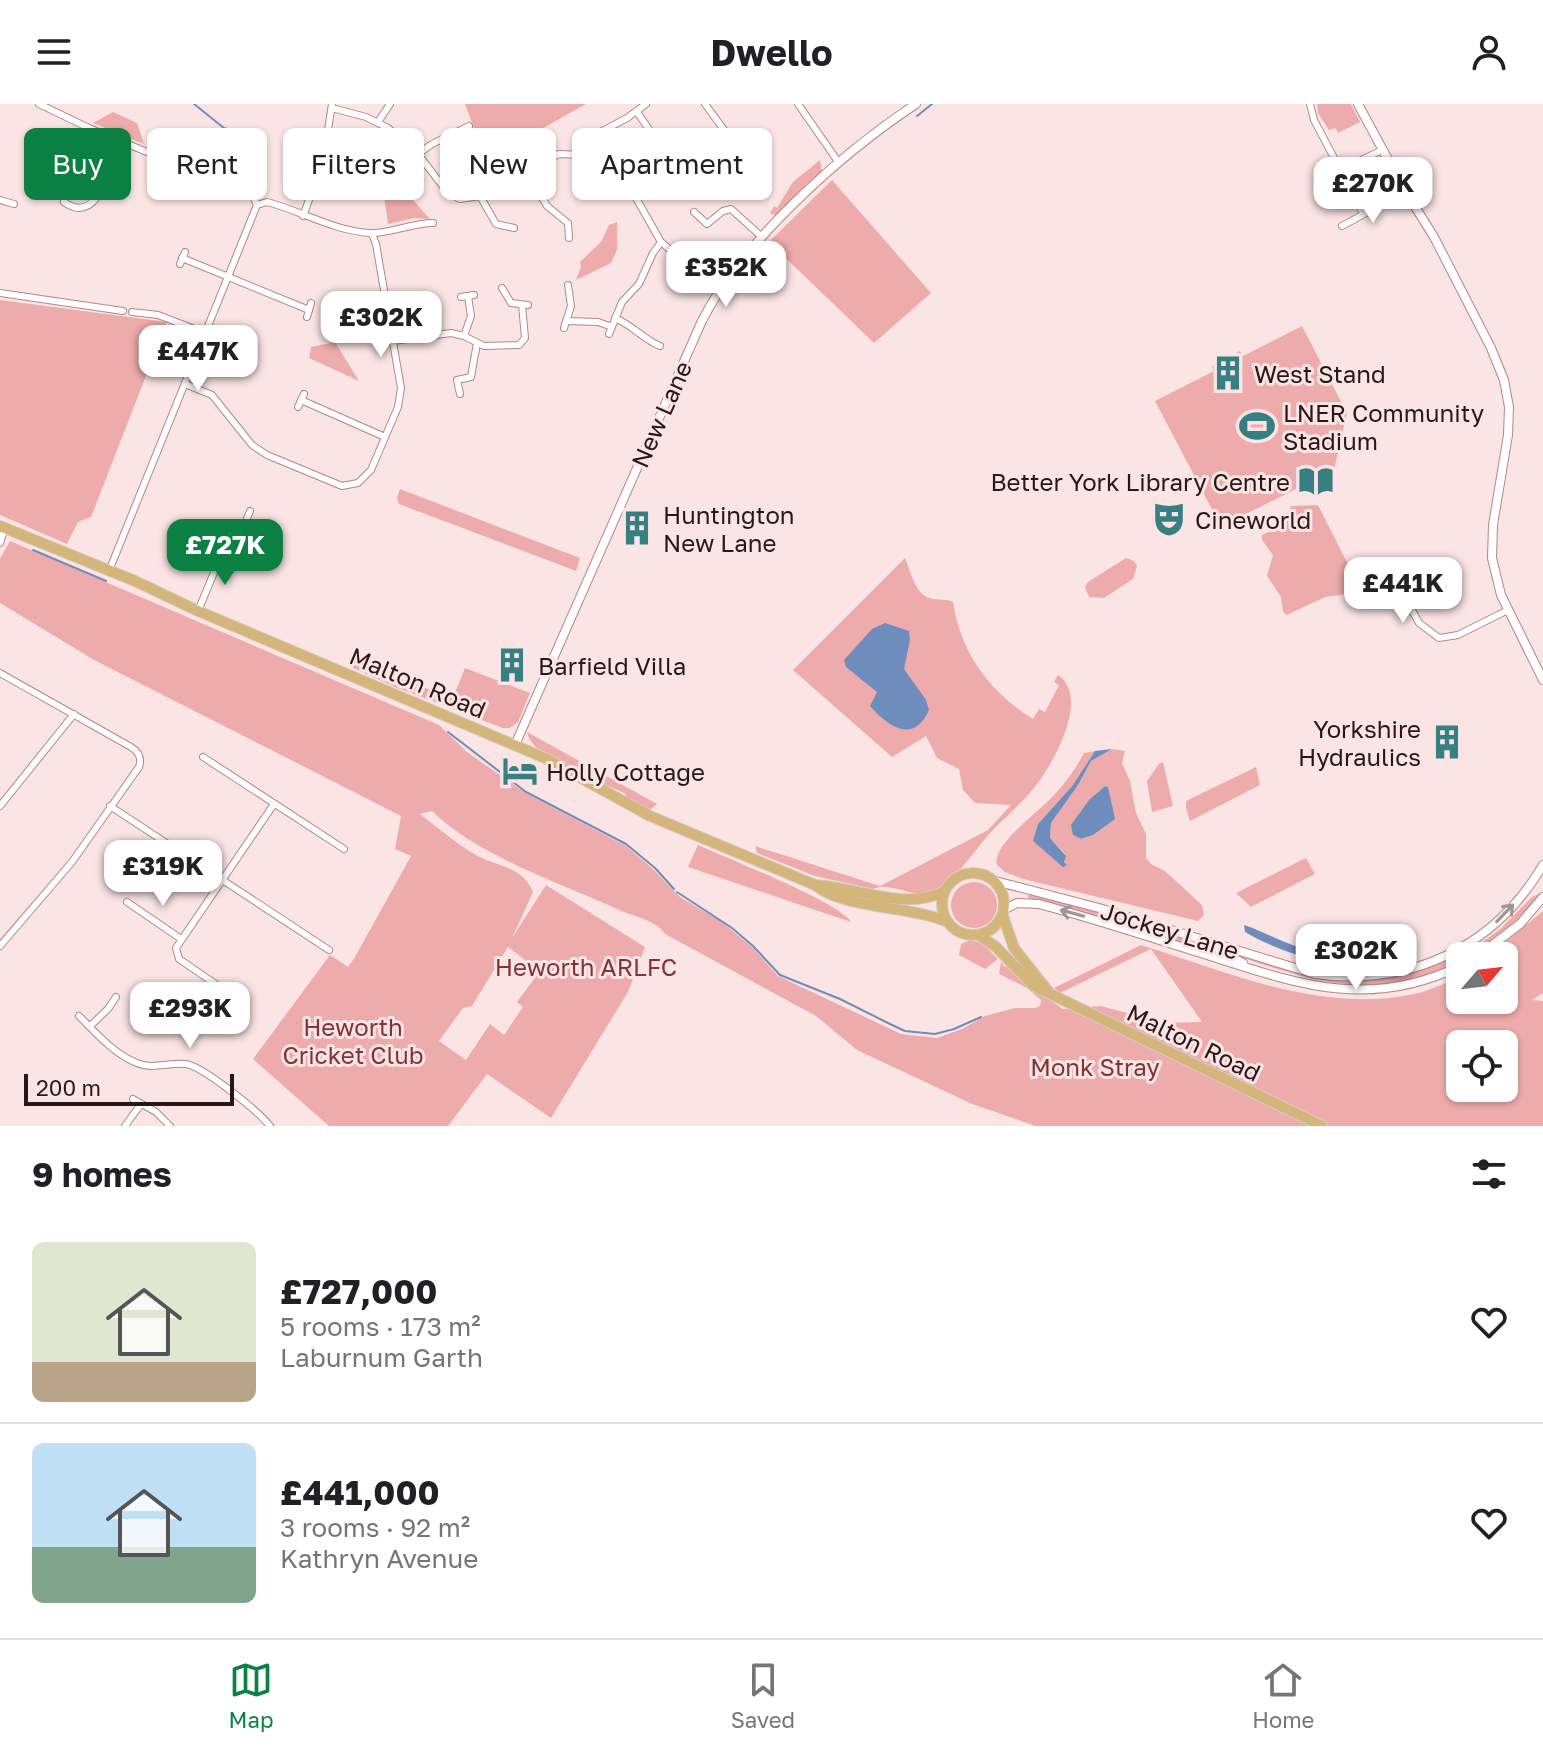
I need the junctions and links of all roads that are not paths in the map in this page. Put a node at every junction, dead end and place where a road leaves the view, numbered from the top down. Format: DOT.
graph roads {
  1 [pos="39,104"];
  2 [pos="390,104"];
  3 [pos="646,104"];
  4 [pos="705,104"];
  5 [pos="798,104"];
  6 [pos="916,104"];
  7 [pos="1310,104"];
  8 [pos="1358,104"];
  9 [pos="332,106"];
  10 [pos="637,112"];
  11 [pos="378,122"];
  12 [pos="469,126"];
  13 [pos="91,128"];
  14 [pos="329,128"];
  15 [pos="387,128"];
  16 [pos="608,128"];
  17 [pos="647,128"];
  18 [pos="723,128"];
  19 [pos="1334,132"];
  20 [pos="1324,137"];
  21 [pos="131,146"];
  22 [pos="424,150"];
  23 [pos="1382,150"];
  24 [pos="424,162"];
  25 [pos="839,163"];
  26 [pos="1341,170"];
  27 [pos="440,185"];
  28 [pos="0,200"];
  29 [pos="64,200"];
  30 [pos="96,200"];
  31 [pos="309,200"];
  32 [pos="482,200"];
  33 [pos="544,200"];
  34 [pos="637,200"];
  35 [pos="1390,200"];
  36 [pos="14,204"];
  37 [pos="257,205"];
  38 [pos="694,212"];
  39 [pos="1363,213"];
  40 [pos="303,216"];
  41 [pos="433,223"];
  42 [pos="1342,226"];
  43 [pos="514,228"];
  44 [pos="570,228"];
  45 [pos="580,228"];
  46 [pos="372,234"];
  47 [pos="762,237"];
  48 [pos="569,238"];
  49 [pos="661,242"];
  50 [pos="182,258"];
  51 [pos="228,277"];
  52 [pos="568,285"];
  53 [pos="720,287"];
  54 [pos="502,288"];
  55 [pos="0,293"];
  56 [pos="468,296"];
  57 [pos="309,310"];
  58 [pos="123,311"];
  59 [pos="132,312"];
  60 [pos="615,318"];
  61 [pos="205,333"];
  62 [pos="653,333"];
  63 [pos="464,336"];
  64 [pos="393,341"];
  65 [pos="648,341"];
  66 [pos="477,343"];
  67 [pos="660,346"];
  68 [pos="480,375"];
  69 [pos="471,377"];
  70 [pos="185,384"];
  71 [pos="460,394"];
  72 [pos="301,400"];
  73 [pos="385,437"];
  74 [pos="250,511"];
  75 [pos="3,527"];
  76 [pos="213,542"];
  77 [pos="0,543"];
  78 [pos="223,551"];
  79 [pos="1387,564"];
  80 [pos="109,571"];
  81 [pos="1508,610"];
  82 [pos="198,611"];
  83 [pos="1533,656"];
  84 [pos="1543,662"];
  85 [pos="0,673"];
  86 [pos="1543,680"];
  87 [pos="74,714"];
  88 [pos="515,745"];
  89 [pos="203,757"];
  90 [pos="274,804"];
  91 [pos="0,806"];
  92 [pos="110,806"];
  93 [pos="344,849"];
  94 [pos="1543,865"];
  95 [pos="222,880"];
  96 [pos="995,881"];
  97 [pos="815,885"];
  98 [pos="945,891"];
  99 [pos="1543,897"];
  100 [pos="127,902"];
  101 [pos="1004,913"];
  102 [pos="948,922"];
  103 [pos="979,935"];
  104 [pos="181,939"];
  105 [pos="1496,942"];
  106 [pos="1217,944"];
  107 [pos="0,946"];
  108 [pos="329,950"];
  109 [pos="1253,970"];
  110 [pos="1446,971"];
  111 [pos="1049,992"];
  112 [pos="116,997"];
  113 [pos="239,1000"];
  114 [pos="79,1016"];
  115 [pos="90,1026"];
  116 [pos="133,1099"];
  117 [pos="141,1104"];
  118 [pos="125,1126"];
  119 [pos="170,1126"];
  120 [pos="270,1126"];
  121 [pos="1322,1126"];
  1 -- 13 [label="street"];
  2 -- 11 [label="street"];
  3 -- 10 [label="street"];
  4 -- 18 [label="street"];
  5 -- 25 [label="street"];
  6 -- 25 [label="street, New Lane"];
  7 -- 20 [label="street"];
  8 -- 23 [label="street"];
  9 -- 11 [label="street"];
  9 -- 14 [label="street"];
  10 -- 16 [label="street"];
  10 -- 17 [label="street"];
  11 -- 15 [label="street"];
  12 -- 22 [label="street"];
  19 -- 20 [label="street"];
  20 -- 26 [label="street"];
  21 -- 37 [label="street"];
  23 -- 26 [label="street"];
  23 -- 81 [label="street"];
  24 -- 27 [label="street"];
  25 -- 47 [label="street, New Lane"];
  26 -- 39 [label="street"];
  28 -- 36 [label="street"];
  29 -- 30 [label="street"];
  31 -- 40 [label="street"];
  32 -- 43 [label="street"];
  33 -- 44 [label="street"];
  34 -- 49 [label="street"];
  35 -- 39 [label="street"];
  37 -- 40 [label="street"];
  37 -- 51 [label="street"];
  38 -- 47 [label="street"];
  39 -- 42 [label="street"];
  40 -- 46 [label="street"];
  41 -- 46 [label="street"];
  44 -- 45 [label="street"];
  44 -- 48 [label="street"];
  46 -- 64 [label="street"];
  47 -- 53 [label="street, New Lane"];
  49 -- 53 [label="street"];
  49 -- 60 [label="street"];
  50 -- 51 [label="street"];
  51 -- 57 [label="street"];
  51 -- 61 [label="street"];
  52 -- 60 [label="street"];
  53 -- 88 [label="street, New Lane"];
  54 -- 66 [label="street"];
  55 -- 58 [label="street"];
  56 -- 63 [label="street"];
  59 -- 61 [label="street"];
  60 -- 65 [label="street"];
  61 -- 70 [label="street"];
  62 -- 65 [label="street"];
  63 -- 64 [label="street"];
  63 -- 66 [label="street"];
  64 -- 73 [label="street"];
  65 -- 67 [label="street"];
  66 -- 69 [label="street"];
  68 -- 69 [label="street"];
  69 -- 71 [label="street"];
  70 -- 73 [label="street"];
  70 -- 80 [label="street"];
  72 -- 73 [label="street"];
  74 -- 78 [label="street"];
  75 -- 77 [label="street"];
  75 -- 80 [label="main road, Malton Road"];
  76 -- 78 [label="street"];
  78 -- 82 [label="street"];
  79 -- 81 [label="street"];
  80 -- 82 [label="main road, Malton Road"];
  81 -- 83 [label="street"];
  82 -- 88 [label="main road, Malton Road"];
  83 -- 84 [label="street"];
  83 -- 86 [label="street"];
  85 -- 87 [label="street"];
  87 -- 91 [label="street"];
  87 -- 92 [label="street"];
  88 -- 97 [label="main road, Malton Road"];
  89 -- 90 [label="street"];
  90 -- 93 [label="street"];
  90 -- 95 [label="street"];
  92 -- 95 [label="street"];
  92 -- 107 [label="street"];
  106 -- 94 [label="street, Jockey Lane, one-way"];
  95 -- 104 [label="street"];
  95 -- 108 [label="street"];
  96 -- 98 [label="main road"];
  96 -- 101 [label="main road"];
  96 -- 106 [label="street, Jockey Lane"];
  97 -- 98 [label="main road, Malton Road"];
  97 -- 102 [label="main road, Malton Road"];
  98 -- 102 [label="main road"];
  99 -- 105 [label="street"];
  100 -- 104 [label="street"];
  101 -- 103 [label="main road"];
  109 -- 101 [label="street, Jockey Lane, one-way"];
  101 -- 111 [label="main road, Malton Road"];
  102 -- 103 [label="main road"];
  103 -- 111 [label="main road, Malton Road"];
  104 -- 113 [label="street"];
  106 -- 109 [label="street"];
  109 -- 110 [label="street, Jockey Lane"];
  111 -- 121 [label="main road, Malton Road"];
  112 -- 115 [label="street"];
  114 -- 115 [label="street"];
  115 -- 120 [label="street"];
  116 -- 117 [label="street"];
  117 -- 118 [label="street"];
  117 -- 119 [label="street"];
}
